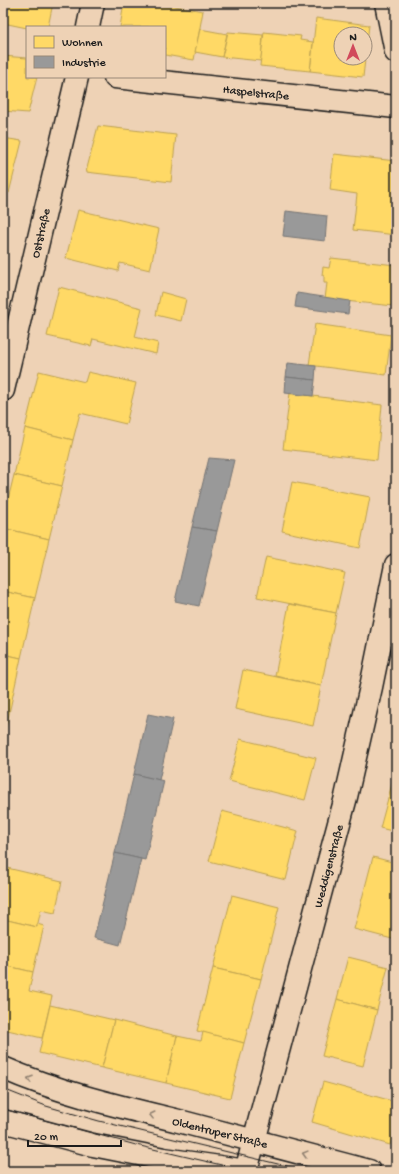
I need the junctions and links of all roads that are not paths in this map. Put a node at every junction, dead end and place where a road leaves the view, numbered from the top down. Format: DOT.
graph roads {
  1 [pos="93,3"];
  2 [pos="386,3"];
  3 [pos="88,26"];
  4 [pos="396,52"];
  5 [pos="78,78"];
  6 [pos="124,78"];
  7 [pos="396,108"];
  8 [pos="3,390"];
  9 [pos="396,565"];
  10 [pos="3,1068"];
  11 [pos="3,1121"];
  12 [pos="254,1140"];
  13 [pos="247,1169"];
  14 [pos="369,1171"];
  1 -- 3 [label="street"];
  2 -- 4 [label="street"];
  5 -- 8 [label="street, Oststraße"];
  6 -- 7 [label="street, Haspelstraße"];
  9 -- 12 [label="street, Weddigenstraße"];
  12 -- 10 [label="street, Oldentruper Straße, one-way"];
  11 -- 13 [label="street"];
  12 -- 13 [label="street, Weddigenstraße"];
  14 -- 12 [label="street, Oldentruper Straße, one-way"];
}
